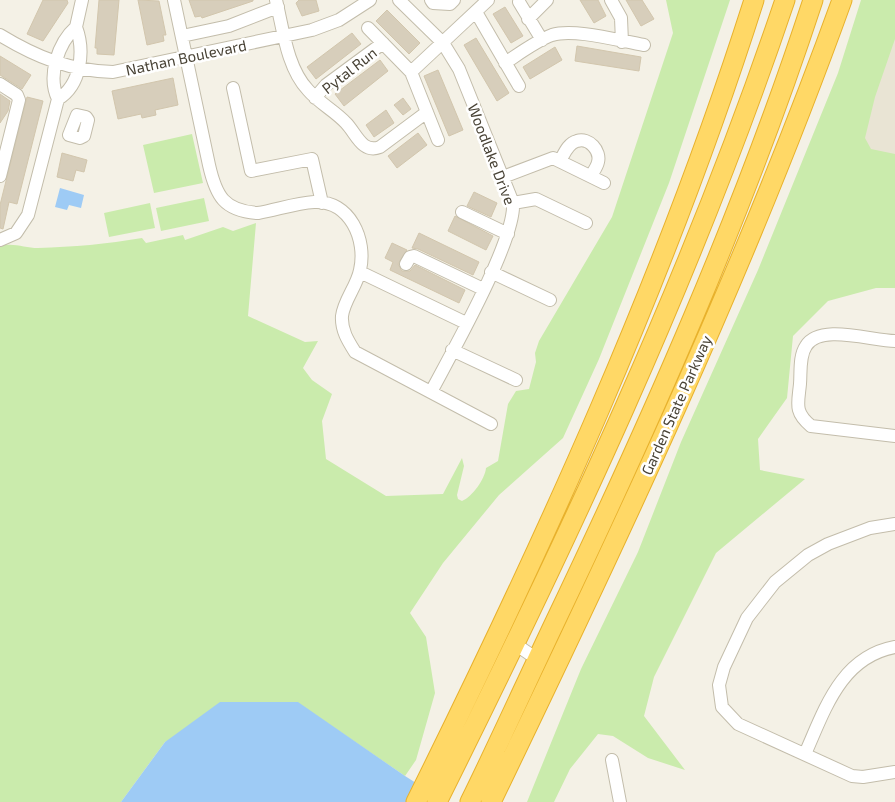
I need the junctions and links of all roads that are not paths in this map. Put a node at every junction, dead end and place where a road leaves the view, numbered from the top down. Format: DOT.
graph roads {
  1 [pos="82,0"];
  2 [pos="174,0"];
  3 [pos="370,0"];
  4 [pos="399,0"];
  5 [pos="431,0"];
  6 [pos="454,0"];
  7 [pos="488,0"];
  8 [pos="547,0"];
  9 [pos="611,0"];
  10 [pos="754,0"];
  11 [pos="785,0"];
  12 [pos="813,0"];
  13 [pos="842,0"];
  14 [pos="519,2"];
  15 [pos="277,3"];
  16 [pos="476,12"];
  17 [pos="528,19"];
  18 [pos="76,27"];
  19 [pos="368,28"];
  20 [pos="0,35"];
  21 [pos="182,36"];
  22 [pos="284,36"];
  23 [pos="542,40"];
  24 [pos="622,42"];
  25 [pos="442,43"];
  26 [pos="383,44"];
  27 [pos="644,45"];
  28 [pos="186,56"];
  29 [pos="505,62"];
  30 [pos="54,63"];
  31 [pos="80,68"];
  32 [pos="412,72"];
  33 [pos="0,84"];
  34 [pos="519,86"];
  35 [pos="233,88"];
  36 [pos="315,98"];
  37 [pos="58,99"];
  38 [pos="427,112"];
  39 [pos="50,130"];
  40 [pos="70,135"];
  41 [pos="438,140"];
  42 [pos="560,161"];
  43 [pos="0,176"];
  44 [pos="591,176"];
  45 [pos="503,177"];
  46 [pos="604,183"];
  47 [pos="322,203"];
  48 [pos="513,203"];
  49 [pos="462,212"];
  50 [pos="586,223"];
  51 [pos="508,234"];
  52 [pos="0,240"];
  53 [pos="406,264"];
  54 [pos="360,272"];
  55 [pos="491,272"];
  56 [pos="483,289"];
  57 [pos="550,300"];
  58 [pos="466,323"];
  59 [pos="895,341"];
  60 [pos="452,350"];
  61 [pos="516,380"];
  62 [pos="431,392"];
  63 [pos="491,424"];
  64 [pos="895,436"];
  65 [pos="895,524"];
  66 [pos="515,644"];
  67 [pos="895,647"];
  68 [pos="537,660"];
  69 [pos="805,754"];
  70 [pos="612,760"];
  71 [pos="895,772"];
  72 [pos="441,794"];
  73 [pos="473,796"];
  74 [pos="416,802"];
  75 [pos="491,802"];
  76 [pos="620,802"];
  1 -- 18 [label="street"];
  2 -- 21 [label="street"];
  3 -- 22 [label="street, Nathan Boulevard"];
  4 -- 25 [label="street, Woodlake Drive"];
  5 -- 6 [label="street"];
  7 -- 16 [label="street"];
  8 -- 17 [label="street"];
  9 -- 24 [label="street"];
  10 -- 74 [label="highway"];
  11 -- 66 [label="highway"];
  12 -- 68 [label="highway, Garden State Parkway"];
  13 -- 75 [label="highway, Garden State Parkway"];
  14 -- 17 [label="street"];
  15 -- 21 [label="street"];
  15 -- 22 [label="street"];
  16 -- 25 [label="street"];
  16 -- 29 [label="street"];
  17 -- 23 [label="street"];
  18 -- 30 [label="street"];
  18 -- 31 [label="street"];
  19 -- 26 [label="street"];
  20 -- 30 [label="street, Nathan Boulevard"];
  21 -- 28 [label="street"];
  22 -- 28 [label="street, Nathan Boulevard"];
  22 -- 36 [label="street"];
  23 -- 24 [label="street"];
  23 -- 29 [label="street"];
  24 -- 27 [label="street"];
  25 -- 32 [label="street"];
  25 -- 45 [label="street, Woodlake Drive"];
  26 -- 32 [label="street"];
  26 -- 36 [label="street, Pytal Run"];
  28 -- 31 [label="street, Nathan Boulevard"];
  28 -- 47 [label="street"];
  29 -- 34 [label="street"];
  30 -- 31 [label="street, Nathan Boulevard"];
  30 -- 37 [label="street"];
  31 -- 37 [label="street"];
  32 -- 38 [label="street"];
  33 -- 43 [label="street"];
  35 -- 47 [label="street"];
  36 -- 38 [label="street"];
  37 -- 39 [label="street"];
  38 -- 41 [label="street"];
  39 -- 40 [label="street"];
  39 -- 52 [label="street"];
  42 -- 44 [label="street"];
  42 -- 44 [label="street"];
  42 -- 45 [label="street"];
  44 -- 46 [label="street"];
  45 -- 48 [label="street, Woodlake Drive"];
  47 -- 54 [label="street"];
  48 -- 50 [label="street"];
  48 -- 51 [label="street, Woodlake Drive"];
  49 -- 51 [label="street"];
  51 -- 55 [label="street, Woodlake Drive"];
  53 -- 56 [label="street"];
  54 -- 58 [label="street"];
  54 -- 62 [label="street"];
  55 -- 56 [label="street, Woodlake Drive"];
  55 -- 57 [label="street"];
  56 -- 58 [label="street, Woodlake Drive"];
  58 -- 60 [label="street, Woodlake Drive"];
  59 -- 64 [label="street"];
  60 -- 61 [label="street"];
  60 -- 62 [label="street, Woodlake Drive"];
  62 -- 63 [label="street"];
  65 -- 69 [label="street"];
  66 -- 68 [label="street"];
  66 -- 72 [label="highway"];
  67 -- 69 [label="street"];
  68 -- 73 [label="highway, Garden State Parkway"];
  69 -- 71 [label="street"];
  70 -- 76 [label="street"];
}
